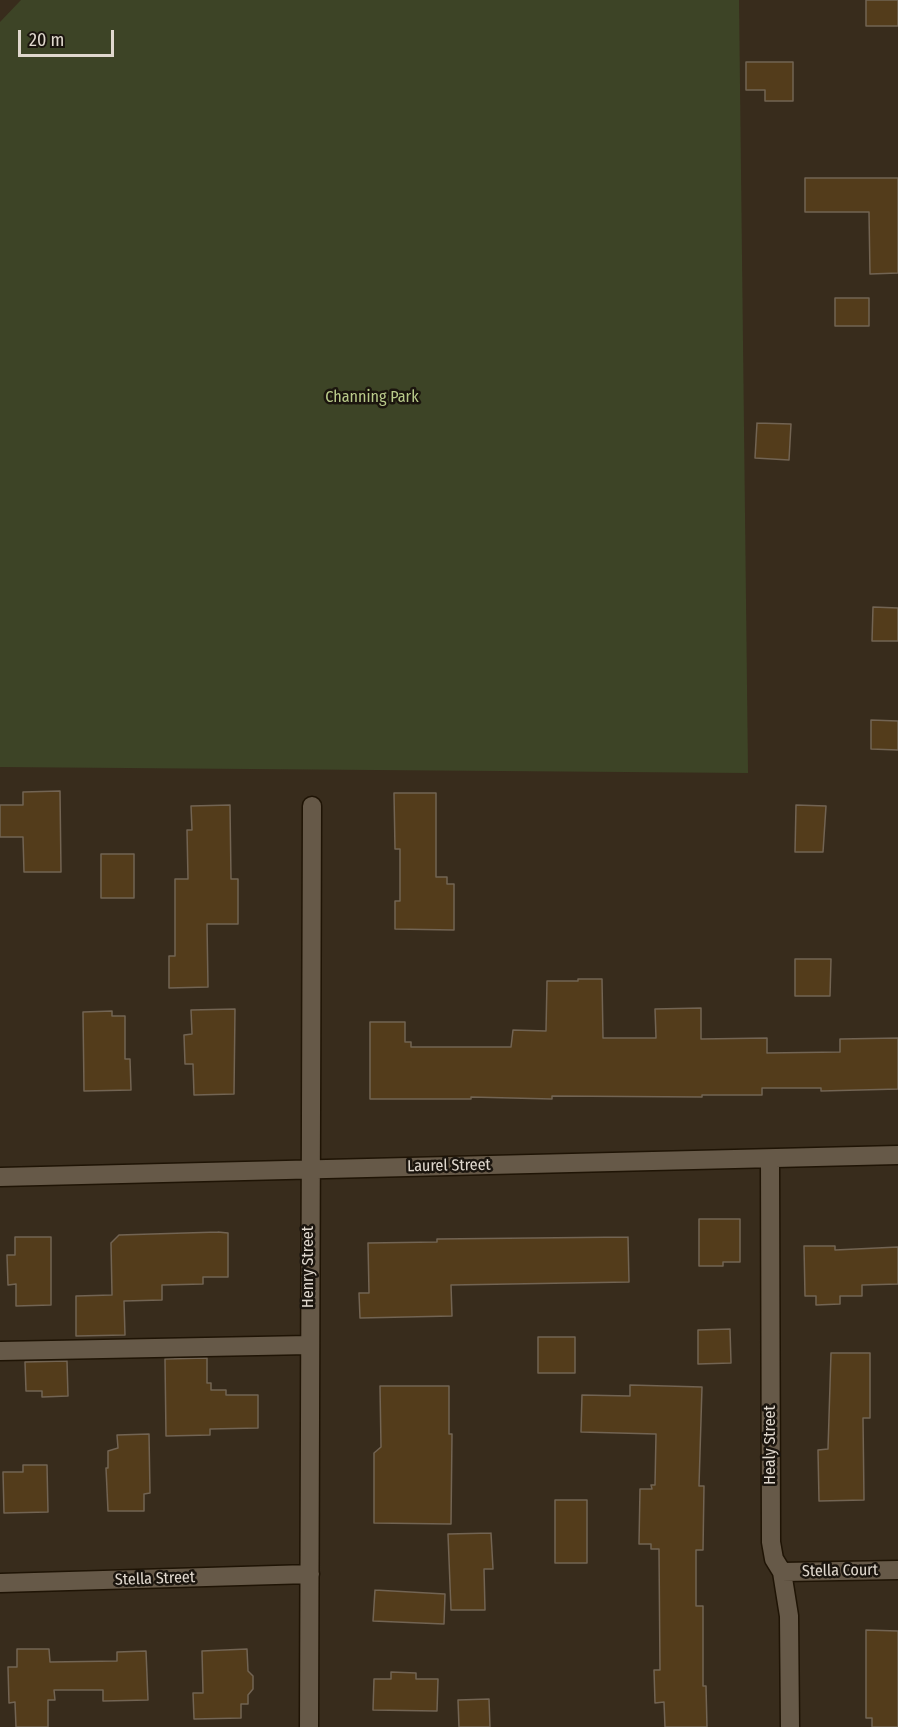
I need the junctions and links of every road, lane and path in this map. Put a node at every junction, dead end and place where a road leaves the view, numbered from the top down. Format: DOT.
graph roads {
  1 [pos="312,806"];
  2 [pos="898,1155"];
  3 [pos="770,1160"];
  4 [pos="309,1169"];
  5 [pos="0,1177"];
  6 [pos="309,1345"];
  7 [pos="0,1351"];
  8 [pos="898,1570"];
  9 [pos="782,1572"];
  10 [pos="310,1574"];
  11 [pos="0,1583"];
  12 [pos="309,1727"];
  13 [pos="790,1727"];
  1 -- 4 [label="street, Henry Street"];
  2 -- 3 [label="street, Laurel Street"];
  3 -- 4 [label="street, Laurel Street"];
  3 -- 9 [label="street, Healy Street"];
  4 -- 5 [label="street, Laurel Street"];
  4 -- 6 [label="street, Henry Street"];
  6 -- 7 [label="street"];
  6 -- 10 [label="street, Henry Street"];
  8 -- 9 [label="street, Stella Court"];
  9 -- 13 [label="street, Healy Street"];
  10 -- 11 [label="street, Stella Street"];
  10 -- 12 [label="street, Henry Street"];
}
